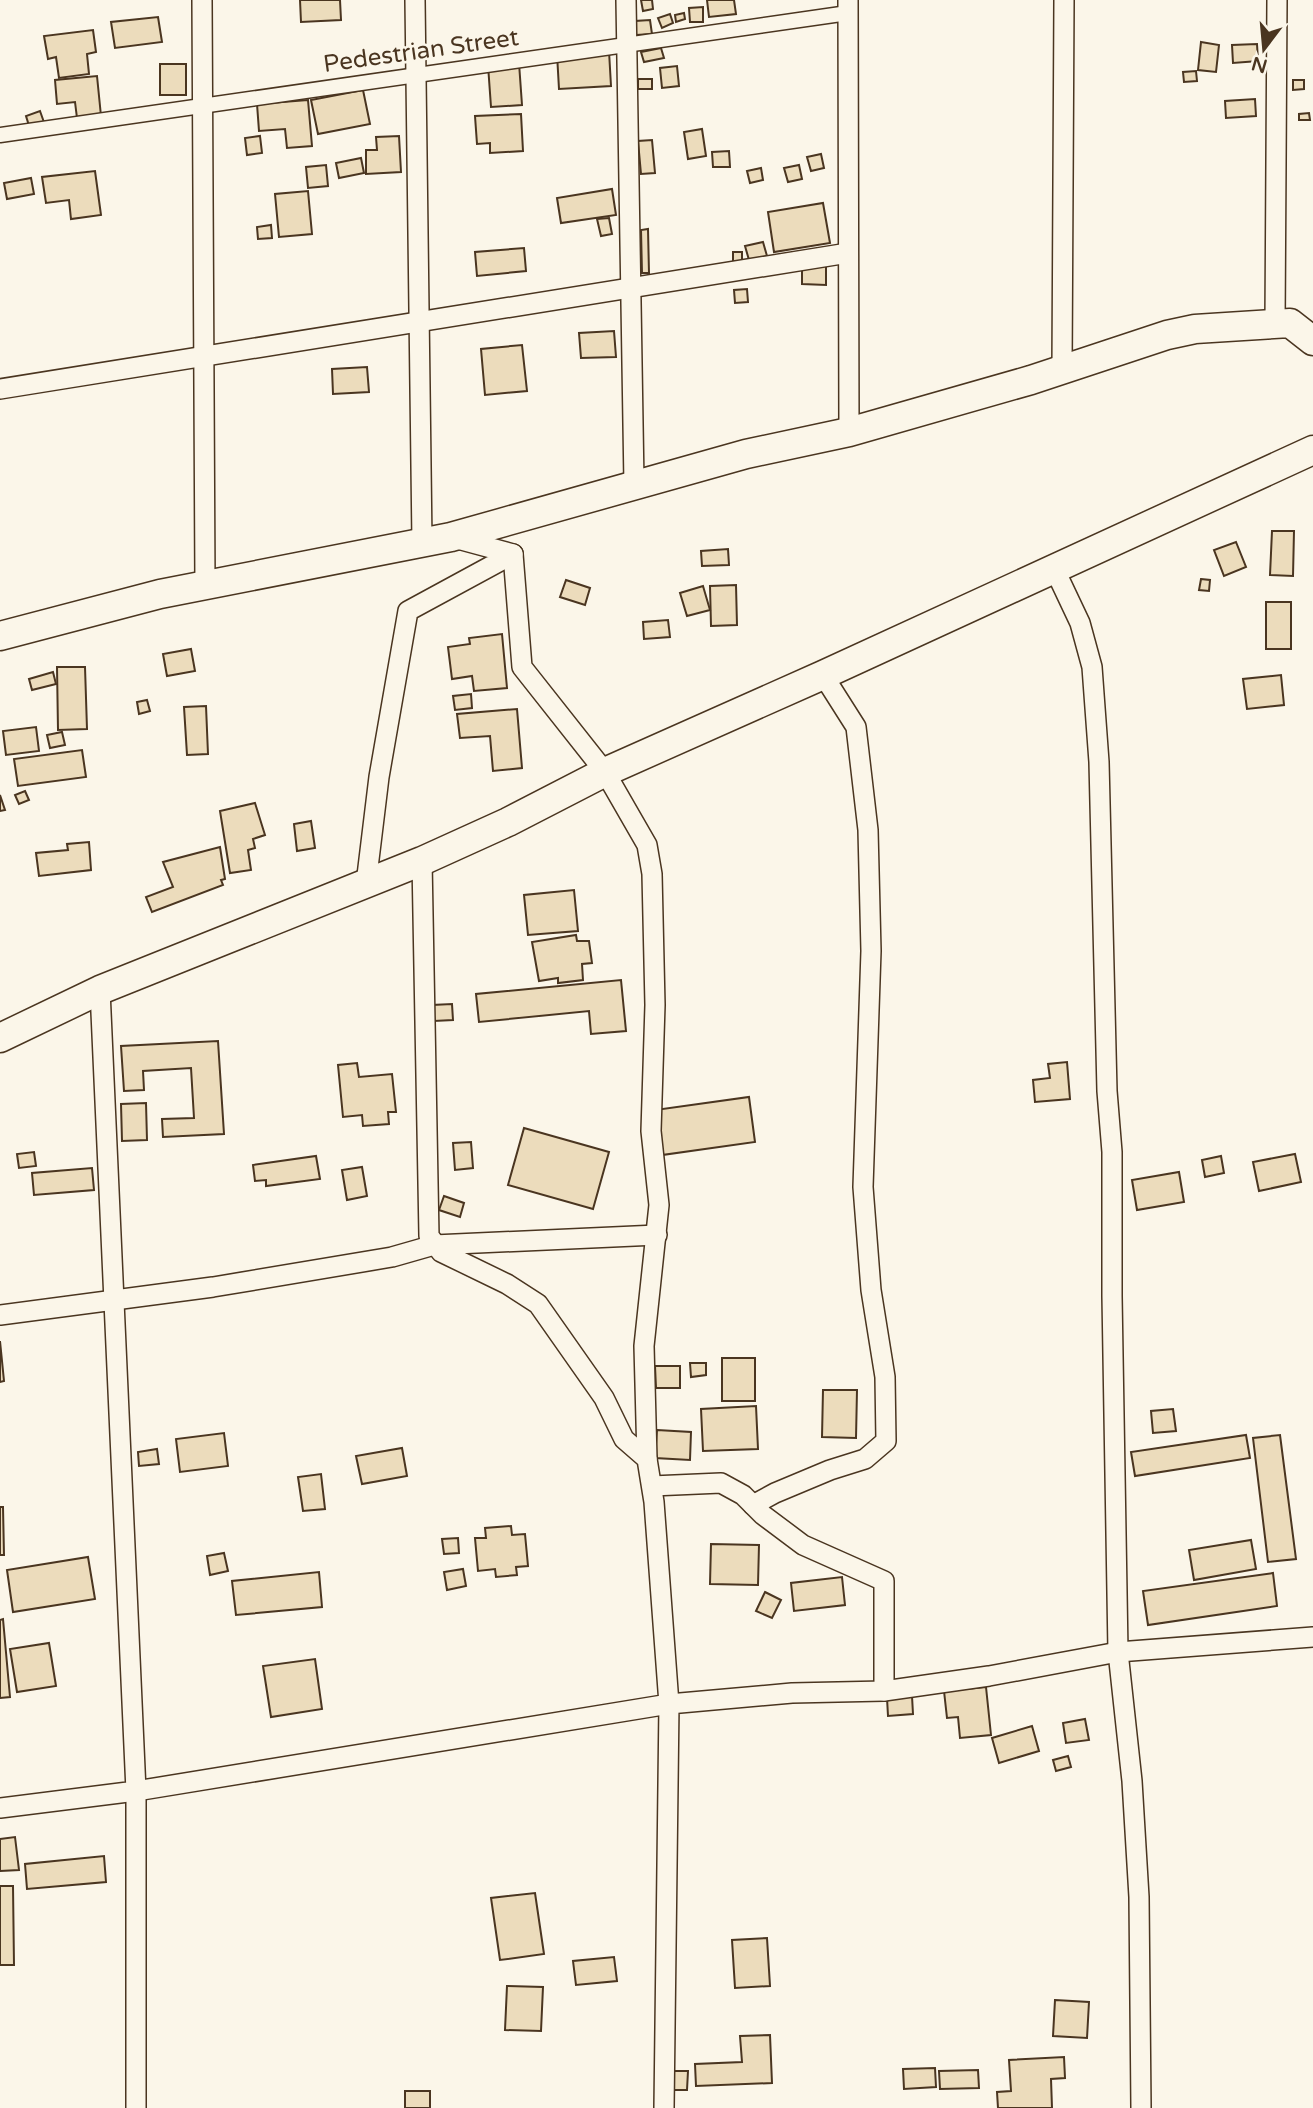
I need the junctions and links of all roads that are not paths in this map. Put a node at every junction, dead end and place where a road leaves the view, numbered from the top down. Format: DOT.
graph roads {
  1 [pos="202,0"];
  2 [pos="415,0"];
  3 [pos="626,0"];
  4 [pos="1064,0"];
  5 [pos="1277,0"];
  6 [pos="848,7"];
  7 [pos="627,45"];
  8 [pos="416,75"];
  9 [pos="203,106"];
  10 [pos="0,135"];
  11 [pos="848,253"];
  12 [pos="631,288"];
  13 [pos="419,321"];
  14 [pos="1275,324"];
  15 [pos="1313,341"];
  16 [pos="204,356"];
  17 [pos="1062,370"];
  18 [pos="0,389"];
  19 [pos="849,432"];
  20 [pos="1313,450"];
  21 [pos="634,484"];
  22 [pos="452,537"];
  23 [pos="422,543"];
  24 [pos="513,554"];
  25 [pos="1054,568"];
  26 [pos="205,585"];
  27 [pos="0,636"];
  28 [pos="823,675"];
  29 [pos="605,772"];
  30 [pos="422,861"];
  31 [pos="366,884"];
  32 [pos="100,990"];
  33 [pos="0,1038"];
  34 [pos="656,1235"];
  35 [pos="434,1245"];
  36 [pos="114,1301"];
  37 [pos="0,1315"];
  38 [pos="647,1459"];
  39 [pos="652,1486"];
  40 [pos="753,1505"];
  41 [pos="1313,1637"];
  42 [pos="1118,1653"];
  43 [pos="884,1691"];
  44 [pos="669,1704"];
  45 [pos="136,1791"];
  46 [pos="0,1808"];
  47 [pos="136,2108"];
  48 [pos="664,2108"];
  49 [pos="1141,2108"];
  1 -- 9 [label="street"];
  2 -- 8 [label="street"];
  3 -- 7 [label="street"];
  4 -- 17 [label="street"];
  5 -- 14 [label="street"];
  6 -- 7 [label="street, Pedestrian Street"];
  6 -- 11 [label="street"];
  7 -- 8 [label="street, Pedestrian Street"];
  7 -- 12 [label="street"];
  8 -- 9 [label="street, Pedestrian Street"];
  8 -- 13 [label="street"];
  9 -- 10 [label="street, Pedestrian Street"];
  9 -- 16 [label="street"];
  11 -- 12 [label="street"];
  11 -- 19 [label="street"];
  12 -- 13 [label="street"];
  12 -- 21 [label="street"];
  13 -- 16 [label="street"];
  13 -- 23 [label="street"];
  14 -- 15 [label="main road"];
  14 -- 17 [label="main road"];
  16 -- 18 [label="street"];
  16 -- 26 [label="street"];
  17 -- 19 [label="main road"];
  19 -- 21 [label="main road"];
  20 -- 25 [label="main road"];
  21 -- 22 [label="main road"];
  22 -- 23 [label="main road"];
  22 -- 24 [label="street"];
  23 -- 26 [label="main road"];
  24 -- 29 [label="street"];
  24 -- 31 [label="street"];
  25 -- 28 [label="main road"];
  25 -- 42 [label="street"];
  26 -- 27 [label="main road"];
  28 -- 29 [label="main road"];
  28 -- 40 [label="street"];
  29 -- 30 [label="main road"];
  29 -- 34 [label="street"];
  30 -- 31 [label="main road"];
  30 -- 35 [label="street"];
  31 -- 32 [label="main road"];
  32 -- 33 [label="main road"];
  32 -- 36 [label="street"];
  34 -- 35 [label="street"];
  34 -- 38 [label="street"];
  35 -- 36 [label="street"];
  35 -- 38 [label="street"];
  36 -- 37 [label="street"];
  36 -- 45 [label="street"];
  38 -- 39 [label="street"];
  39 -- 40 [label="street"];
  39 -- 44 [label="street"];
  40 -- 43 [label="street"];
  41 -- 42 [label="street"];
  42 -- 43 [label="street"];
  42 -- 49 [label="street"];
  43 -- 44 [label="street"];
  44 -- 45 [label="street"];
  44 -- 48 [label="street"];
  45 -- 46 [label="street"];
  45 -- 47 [label="street"];
}
